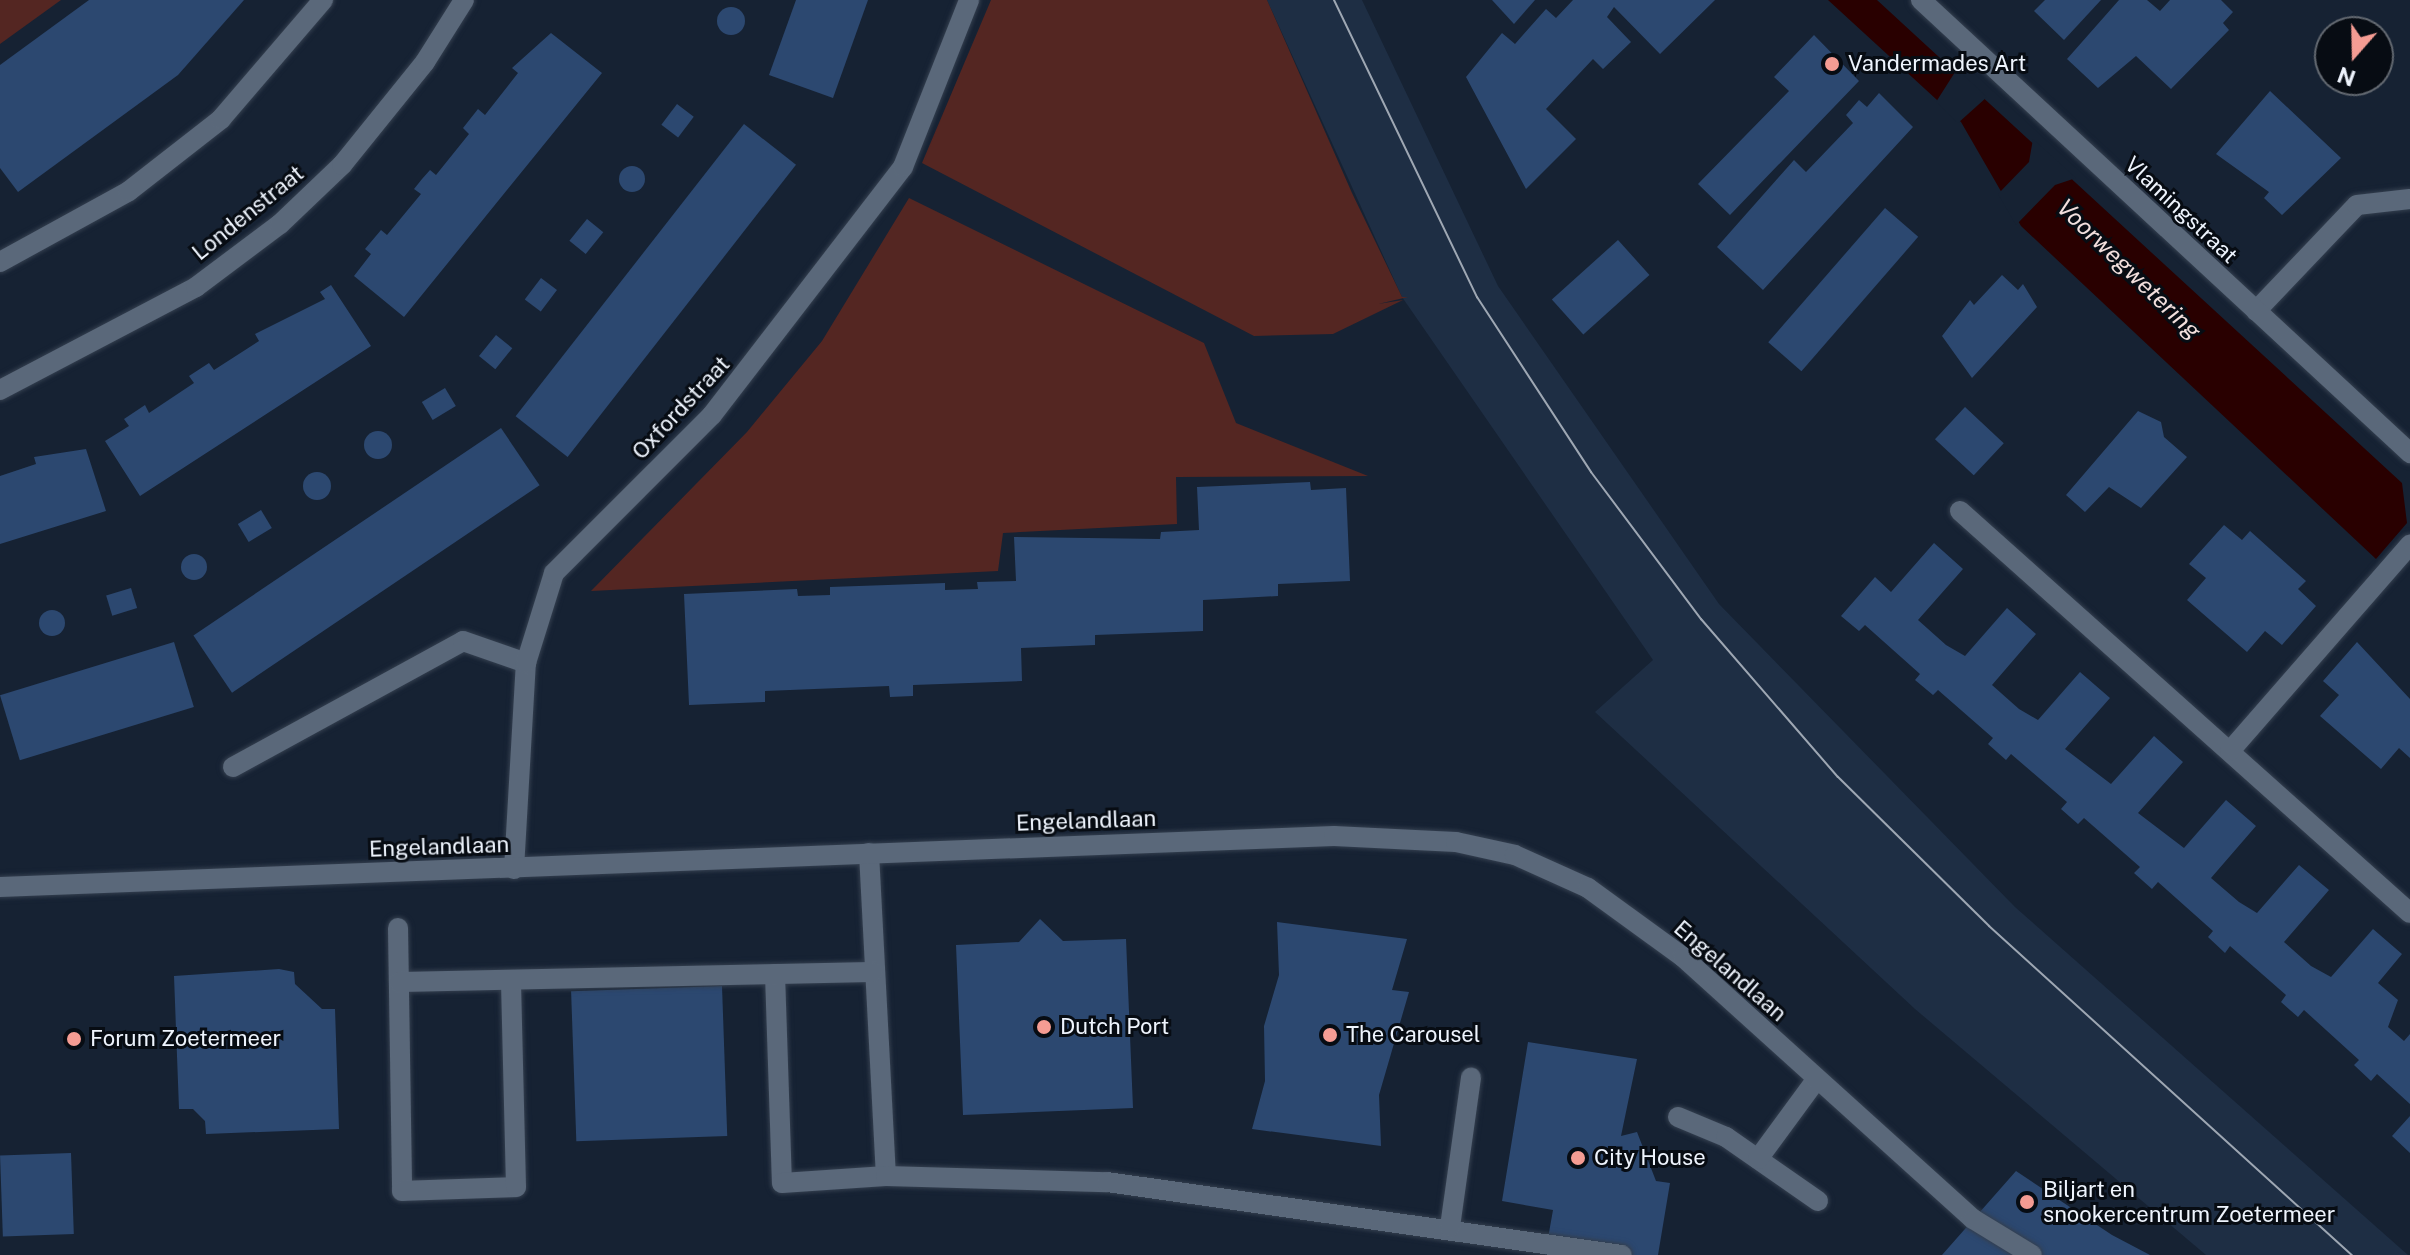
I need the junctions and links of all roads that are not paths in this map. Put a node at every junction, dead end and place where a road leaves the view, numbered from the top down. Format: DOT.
graph roads {
  1 [pos="323,0"];
  2 [pos="464,0"];
  3 [pos="969,0"];
  4 [pos="1921,0"];
  5 [pos="2410,199"];
  6 [pos="0,262"];
  7 [pos="2256,311"];
  8 [pos="0,390"];
  9 [pos="2410,453"];
  10 [pos="1960,511"];
  11 [pos="2410,545"];
  12 [pos="526,663"];
  13 [pos="2230,751"];
  14 [pos="233,767"];
  15 [pos="869,853"];
  16 [pos="514,869"];
  17 [pos="0,887"];
  18 [pos="2410,913"];
  19 [pos="398,928"];
  20 [pos="873,972"];
  21 [pos="775,974"];
  22 [pos="511,980"];
  23 [pos="399,982"];
  24 [pos="1471,1077"];
  25 [pos="1816,1080"];
  26 [pos="1678,1117"];
  27 [pos="1758,1159"];
  28 [pos="886,1176"];
  29 [pos="1818,1201"];
  30 [pos="1450,1227"];
  31 [pos="1622,1255"];
  32 [pos="2032,1255"];
  1 -- 6 [label="street"];
  2 -- 8 [label="street, Londenstraat"];
  3 -- 12 [label="street, Oxfordstraat"];
  4 -- 7 [label="street, Vlamingstraat"];
  5 -- 7 [label="street"];
  7 -- 9 [label="street, Vlamingstraat"];
  10 -- 13 [label="street"];
  11 -- 13 [label="street"];
  12 -- 14 [label="street"];
  12 -- 16 [label="street, Oxfordstraat"];
  13 -- 18 [label="street"];
  15 -- 16 [label="street, Engelandlaan"];
  15 -- 20 [label="street"];
  15 -- 25 [label="street, Engelandlaan"];
  16 -- 17 [label="street, Engelandlaan"];
  19 -- 23 [label="street"];
  20 -- 21 [label="street"];
  20 -- 28 [label="street"];
  21 -- 22 [label="street"];
  21 -- 28 [label="street"];
  22 -- 23 [label="street"];
  22 -- 23 [label="street"];
  24 -- 30 [label="street"];
  25 -- 27 [label="street"];
  25 -- 32 [label="street, Engelandlaan"];
  26 -- 27 [label="street"];
  27 -- 29 [label="street"];
  28 -- 30 [label="street"];
  30 -- 31 [label="street"];
}
